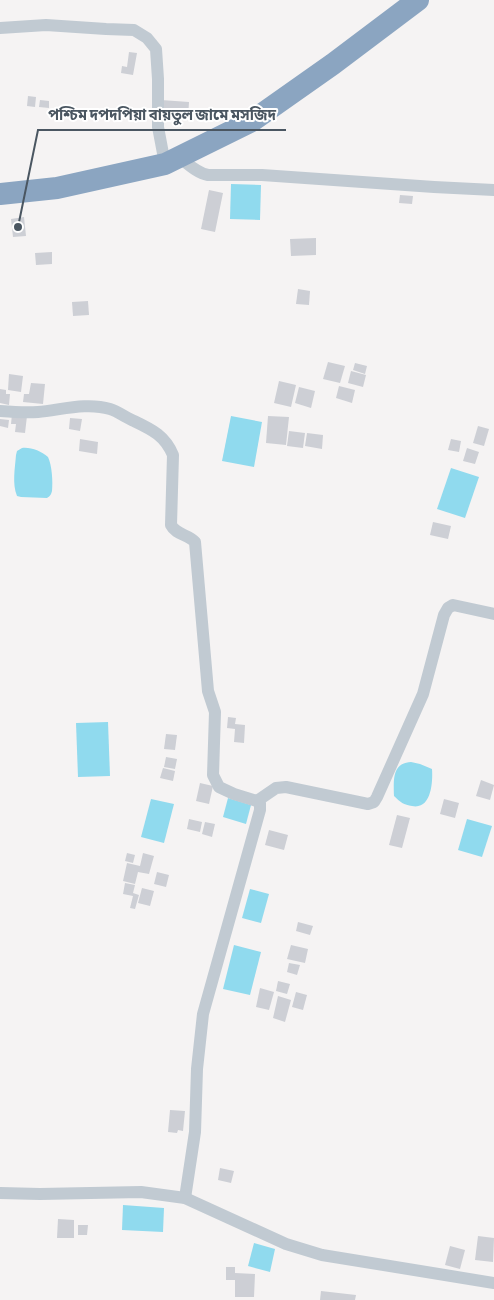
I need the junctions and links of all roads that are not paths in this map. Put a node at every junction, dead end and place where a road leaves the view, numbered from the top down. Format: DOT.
graph roads {
  1 [pos="418,0"];
  2 [pos="0,28"];
  3 [pos="172,161"];
  4 [pos="494,190"];
  5 [pos="0,194"];
  6 [pos="0,411"];
  7 [pos="494,614"];
  8 [pos="257,801"];
  9 [pos="0,1193"];
  10 [pos="186,1198"];
  11 [pos="494,1283"];
  1 -- 3 [label="highway"];
  2 -- 3 [label="street"];
  3 -- 4 [label="street"];
  3 -- 5 [label="highway"];
  6 -- 8 [label="street"];
  7 -- 8 [label="street"];
  8 -- 10 [label="street"];
  9 -- 10 [label="street"];
  10 -- 11 [label="street"];
}
